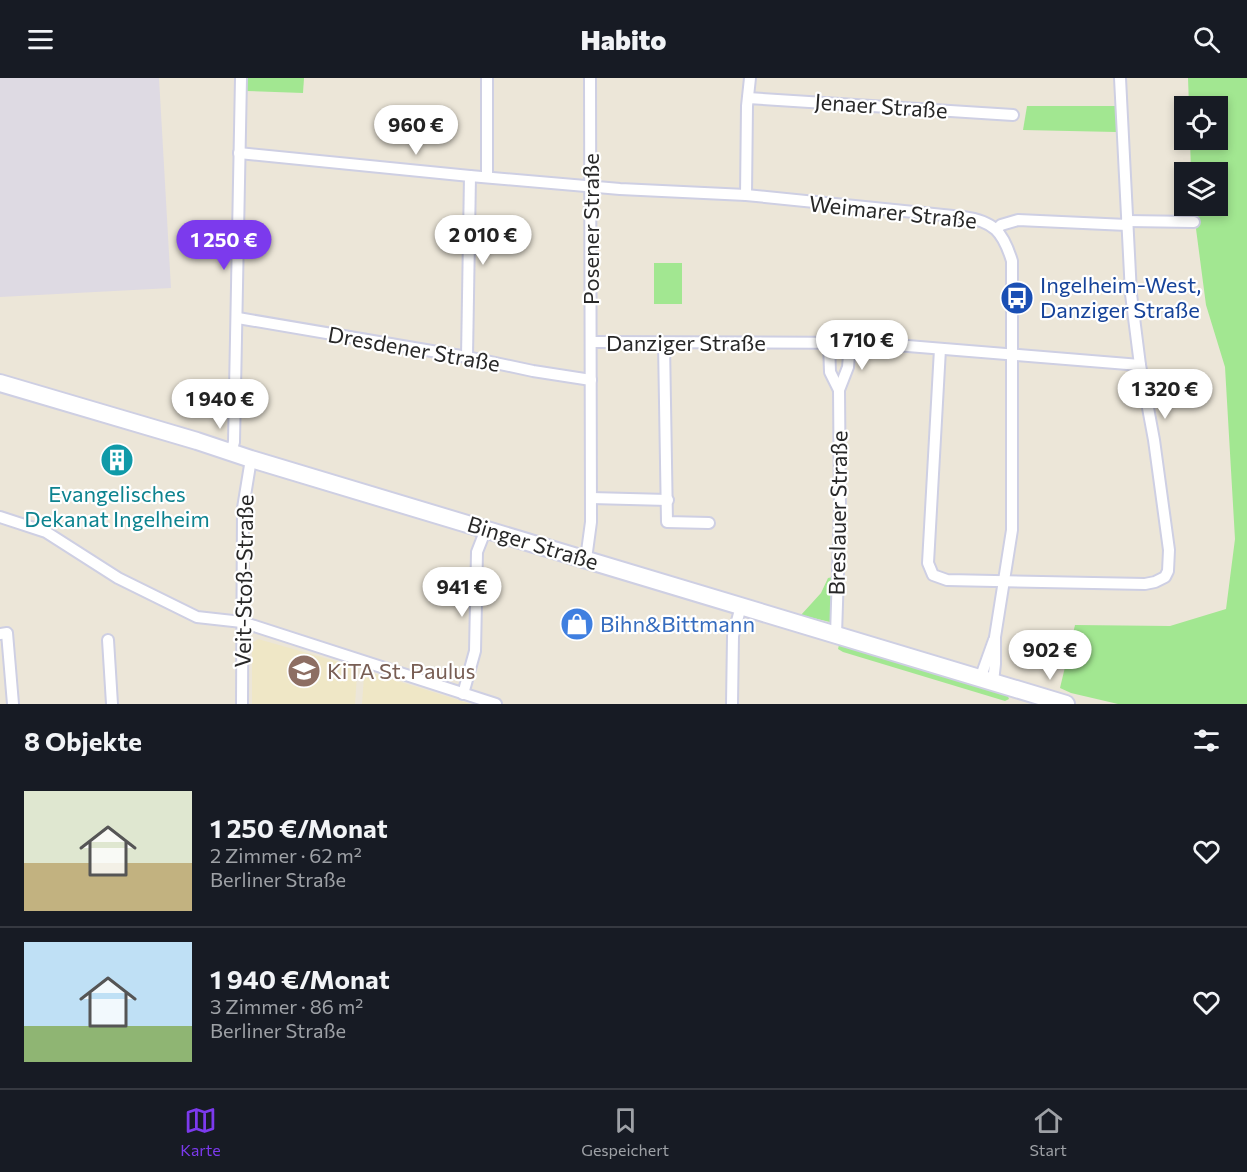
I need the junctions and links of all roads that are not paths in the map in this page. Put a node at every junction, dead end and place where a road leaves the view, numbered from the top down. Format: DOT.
graph roads {
  1 [pos="241,78"];
  2 [pos="487,78"];
  3 [pos="590,78"];
  4 [pos="750,78"];
  5 [pos="1120,78"];
  6 [pos="748,98"];
  7 [pos="1013,115"];
  8 [pos="239,153"];
  9 [pos="470,176"];
  10 [pos="487,177"];
  11 [pos="591,186"];
  12 [pos="746,195"];
  13 [pos="1194,222"];
  14 [pos="1127,223"];
  15 [pos="997,229"];
  16 [pos="238,318"];
  17 [pos="591,342"];
  18 [pos="664,343"];
  19 [pos="829,343"];
  20 [pos="850,343"];
  21 [pos="940,348"];
  22 [pos="1012,355"];
  23 [pos="467,357"];
  24 [pos="1140,365"];
  25 [pos="591,380"];
  26 [pos="0,383"];
  27 [pos="839,390"];
  28 [pos="231,452"];
  29 [pos="251,459"];
  30 [pos="591,498"];
  31 [pos="668,500"];
  32 [pos="0,517"];
  33 [pos="709,523"];
  34 [pos="486,529"];
  35 [pos="586,559"];
  36 [pos="1004,581"];
  37 [pos="741,606"];
  38 [pos="242,622"];
  39 [pos="0,634"];
  40 [pos="836,635"];
  41 [pos="108,640"];
  42 [pos="987,680"];
  43 [pos="463,694"];
  44 [pos="13,704"];
  45 [pos="112,704"];
  46 [pos="242,704"];
  47 [pos="496,704"];
  48 [pos="732,704"];
  49 [pos="1066,704"];
  1 -- 8 [label="street"];
  2 -- 10 [label="street"];
  3 -- 11 [label="street, Posener Straße"];
  4 -- 6 [label="street"];
  5 -- 14 [label="street"];
  6 -- 7 [label="street, Jenaer Straße"];
  6 -- 12 [label="street"];
  8 -- 9 [label="street, Weimarer Straße"];
  8 -- 16 [label="street"];
  9 -- 10 [label="street, Weimarer Straße"];
  9 -- 23 [label="street"];
  10 -- 11 [label="street, Weimarer Straße"];
  11 -- 12 [label="street, Weimarer Straße"];
  11 -- 17 [label="street, Posener Straße"];
  12 -- 15 [label="street, Weimarer Straße"];
  13 -- 14 [label="street"];
  14 -- 15 [label="street"];
  14 -- 24 [label="street"];
  15 -- 22 [label="street, Weimarer Straße"];
  16 -- 23 [label="street, Dresdener Straße"];
  16 -- 28 [label="street"];
  17 -- 18 [label="street, Danziger Straße"];
  17 -- 25 [label="street, Posener Straße"];
  18 -- 19 [label="street, Danziger Straße"];
  18 -- 31 [label="street"];
  19 -- 20 [label="street, Danziger Straße"];
  19 -- 27 [label="street, Breslauer Straße"];
  20 -- 21 [label="street, Danziger Straße"];
  20 -- 27 [label="street, Breslauer Straße"];
  21 -- 22 [label="street, Danziger Straße"];
  21 -- 36 [label="street"];
  22 -- 24 [label="street, Danziger Straße"];
  22 -- 36 [label="street, Weimarer Straße"];
  23 -- 25 [label="street, Dresdener Straße"];
  24 -- 36 [label="street"];
  25 -- 30 [label="street, Posener Straße"];
  26 -- 28 [label="main road, Binger Straße"];
  27 -- 40 [label="street, Breslauer Straße"];
  28 -- 29 [label="main road, Binger Straße"];
  29 -- 34 [label="main road, Binger Straße"];
  29 -- 38 [label="street, Veit-Stoß-Straße"];
  30 -- 31 [label="street"];
  30 -- 35 [label="street, Posener Straße"];
  31 -- 33 [label="street"];
  32 -- 38 [label="street"];
  34 -- 35 [label="main road, Binger Straße"];
  34 -- 43 [label="street"];
  35 -- 37 [label="main road, Binger Straße"];
  36 -- 42 [label="street, Weimarer Straße"];
  37 -- 40 [label="main road, Binger Straße"];
  37 -- 48 [label="street"];
  38 -- 43 [label="street"];
  38 -- 46 [label="street, Veit-Stoß-Straße"];
  39 -- 44 [label="street"];
  40 -- 42 [label="main road, Binger Straße"];
  41 -- 45 [label="street"];
  42 -- 49 [label="main road, Binger Straße"];
  43 -- 47 [label="street"];
}
